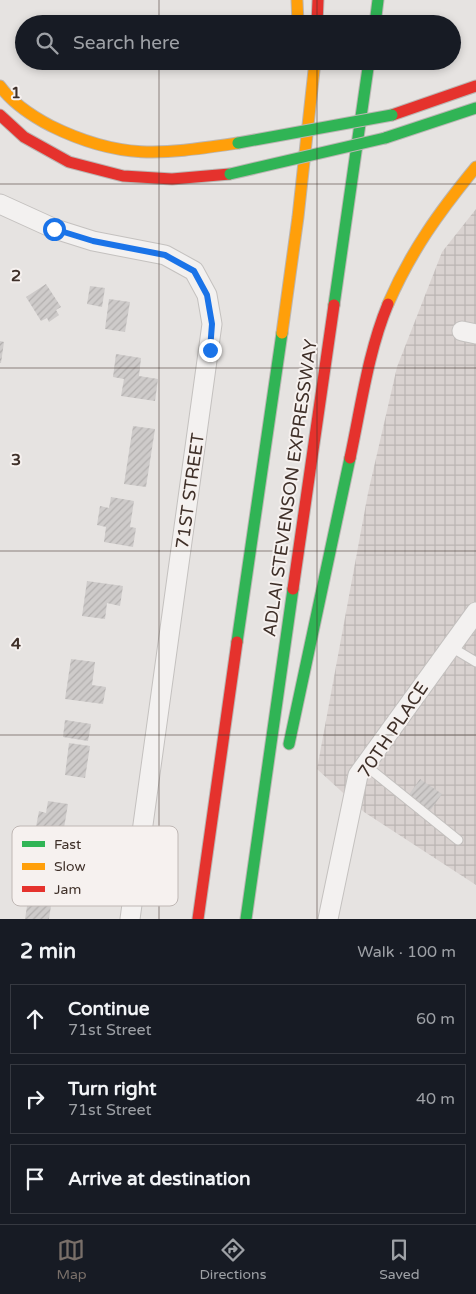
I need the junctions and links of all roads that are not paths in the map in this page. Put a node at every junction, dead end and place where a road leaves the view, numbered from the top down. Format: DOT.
graph roads {
  1 [pos="297,0"];
  2 [pos="318,0"];
  3 [pos="378,0"];
  4 [pos="298,15"];
  5 [pos="317,15"];
  6 [pos="376,15"];
  7 [pos="312,70"];
  8 [pos="315,70"];
  9 [pos="368,70"];
  10 [pos="315,79"];
  11 [pos="0,86"];
  12 [pos="476,86"];
  13 [pos="476,108"];
  14 [pos="0,115"];
  15 [pos="476,167"];
  16 [pos="0,204"];
  17 [pos="476,612"];
  18 [pos="451,647"];
  19 [pos="476,662"];
  20 [pos="287,752"];
  21 [pos="365,766"];
  22 [pos="143,826"];
  23 [pos="458,840"];
  24 [pos="267,852"];
  25 [pos="132,906"];
  26 [pos="130,919"];
  27 [pos="198,919"];
  28 [pos="246,919"];
  29 [pos="253,919"];
  30 [pos="328,919"];
  1 -- 4 [label="highway"];
  2 -- 5 [label="highway"];
  3 -- 6 [label="highway"];
  7 -- 10 [label="highway"];
  8 -- 10 [label="highway, ADLAI STEVENSON EXPRESSWAY"];
  9 -- 28 [label="highway, ADLAI STEVENSON EXPRESSWAY"];
  10 -- 27 [label="highway, ADLAI STEVENSON EXPRESSWAY"];
  11 -- 12 [label="highway, bridge"];
  13 -- 14 [label="highway, bridge"];
  15 -- 20 [label="highway"];
  16 -- 22 [label="street, 71ST STREET"];
  17 -- 18 [label="street, 70TH PLACE"];
  18 -- 19 [label="lane"];
  18 -- 21 [label="street, 70TH PLACE"];
  21 -- 23 [label="lane"];
  21 -- 30 [label="street, 70TH PLACE"];
  24 -- 29 [label="highway"];
  25 -- 26 [label="street, 71ST STREET"];
}
